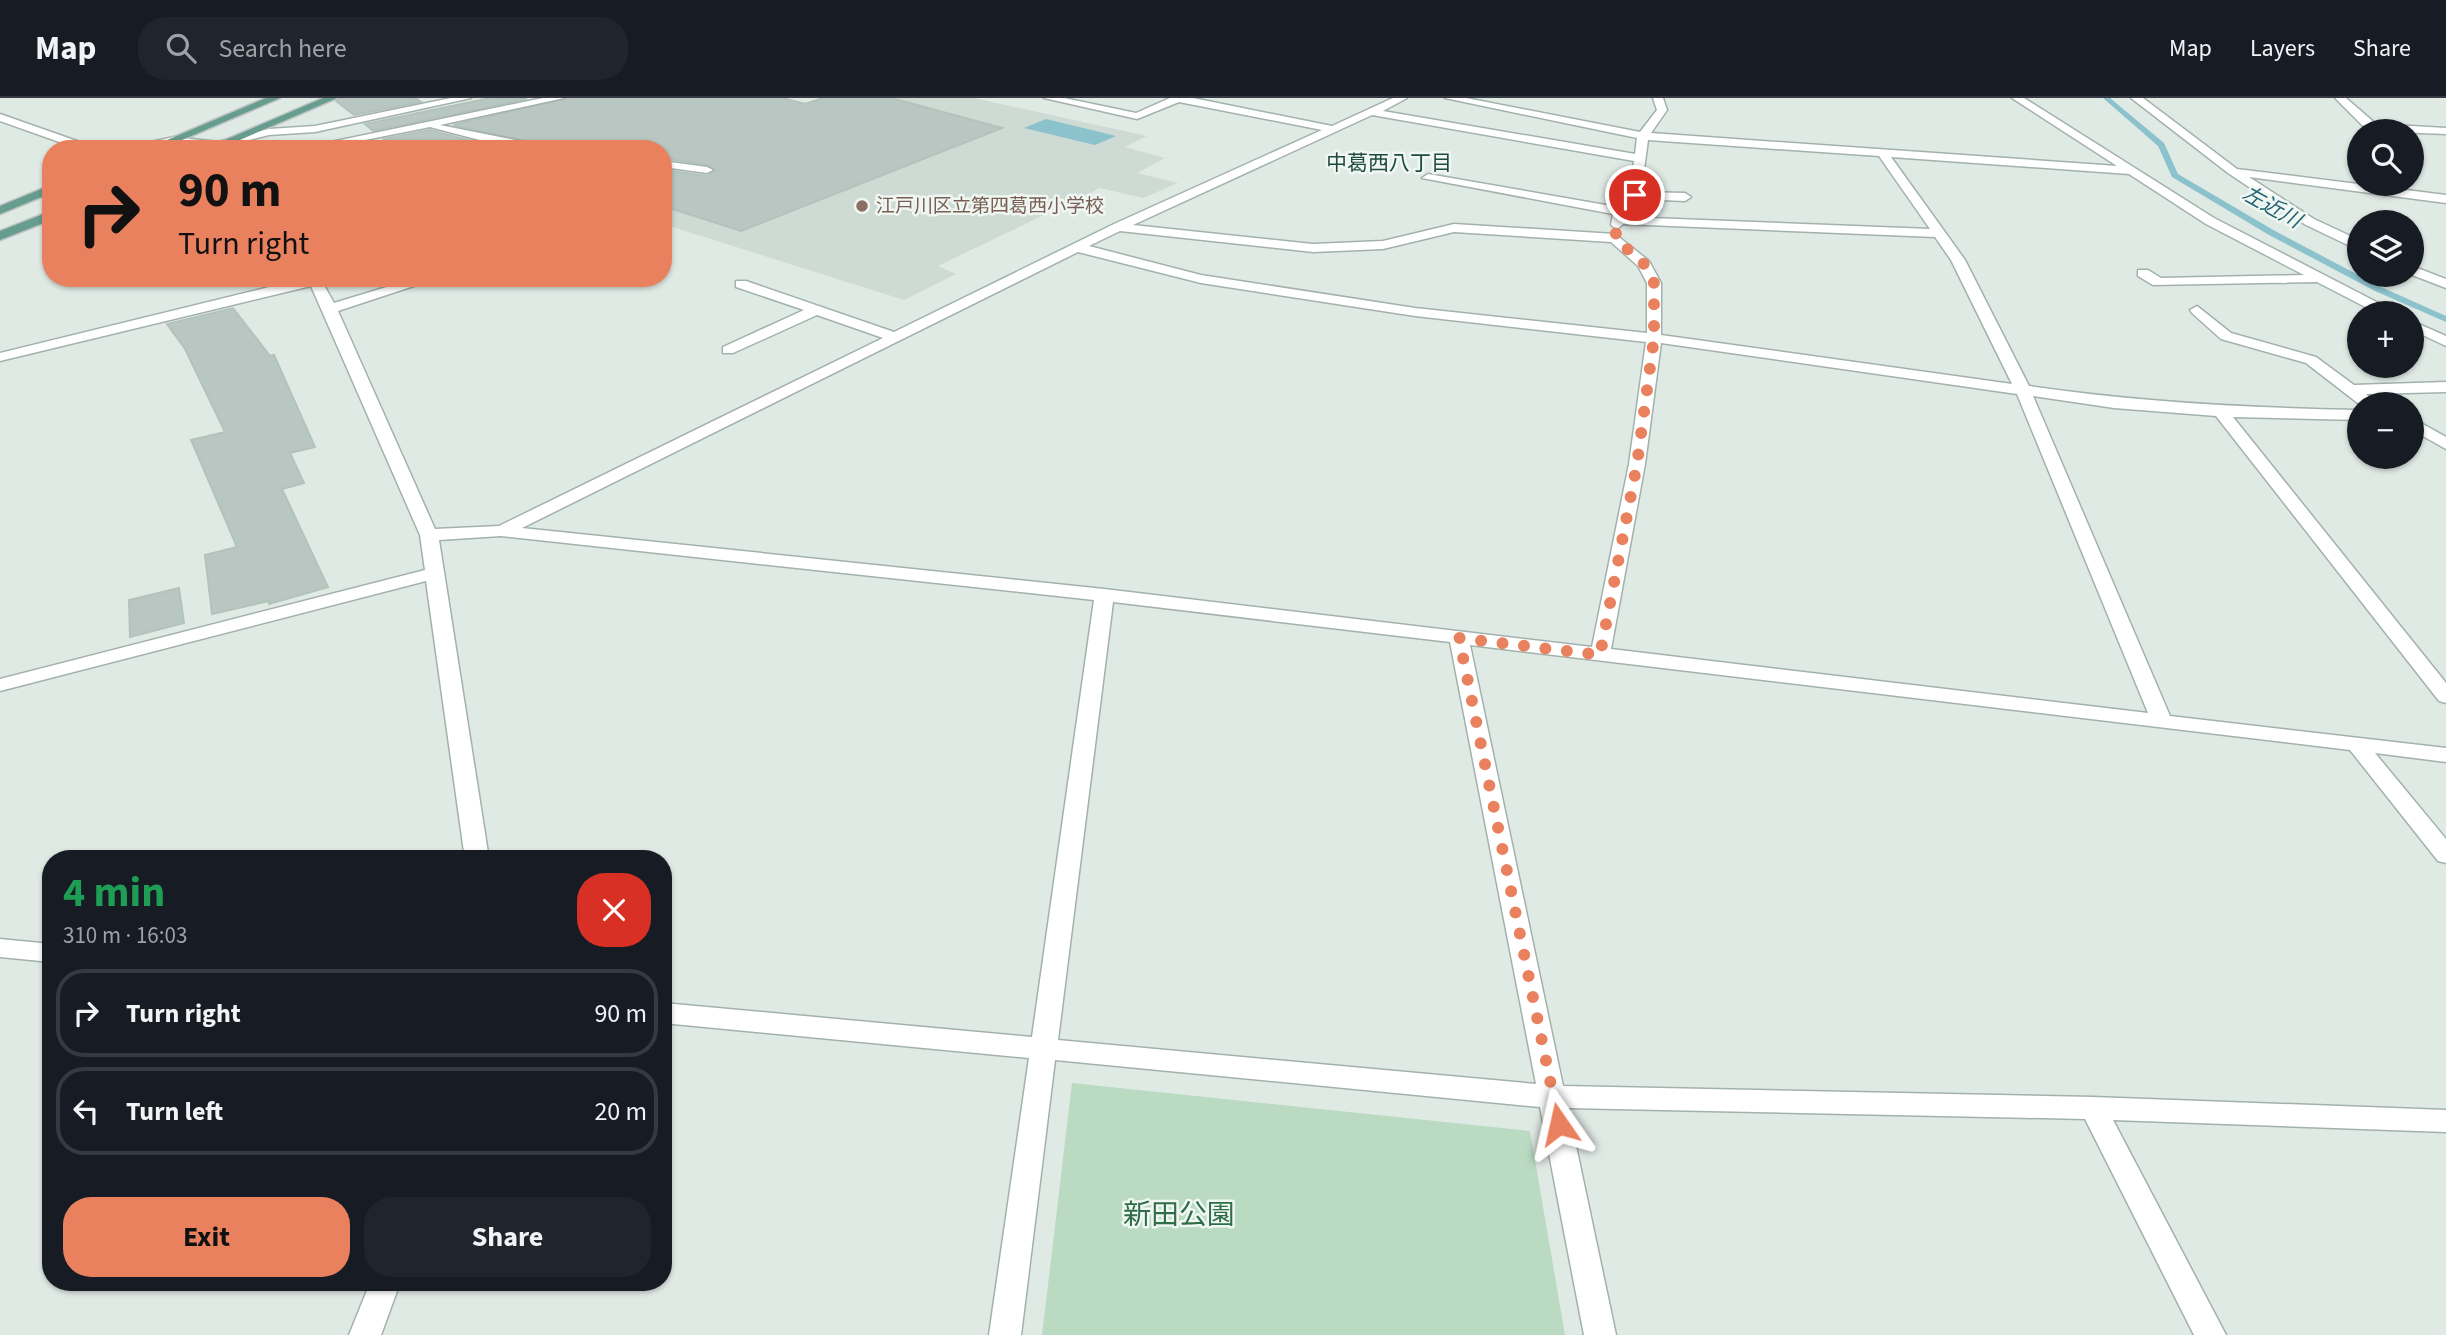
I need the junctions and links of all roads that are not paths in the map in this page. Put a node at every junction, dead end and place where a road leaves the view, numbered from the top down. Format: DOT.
graph roads {
  1 [pos="270,98"];
  2 [pos="332,98"];
  3 [pos="466,98"];
  4 [pos="559,98"];
  5 [pos="1049,98"];
  6 [pos="1178,98"];
  7 [pos="1402,98"];
  8 [pos="1450,98"];
  9 [pos="1658,98"];
  10 [pos="2017,98"];
  11 [pos="2136,98"];
  12 [pos="2340,98"];
  13 [pos="1371,111"];
  14 [pos="1,118"];
  15 [pos="2362,119"];
  16 [pos="427,125"];
  17 [pos="1332,129"];
  18 [pos="2424,130"];
  19 [pos="2446,131"];
  20 [pos="1643,136"];
  21 [pos="64,140"];
  22 [pos="174,140"];
  23 [pos="234,140"];
  24 [pos="242,140"];
  25 [pos="349,140"];
  26 [pos="494,140"];
  27 [pos="1882,152"];
  28 [pos="1639,158"];
  29 [pos="672,165"];
  30 [pos="707,170"];
  31 [pos="2131,171"];
  32 [pos="2232,171"];
  33 [pos="1428,178"];
  34 [pos="2347,184"];
  35 [pos="42,193"];
  36 [pos="1635,195"];
  37 [pos="2424,195"];
  38 [pos="1685,197"];
  39 [pos="2446,199"];
  40 [pos="2,209"];
  41 [pos="1619,216"];
  42 [pos="42,219"];
  43 [pos="1118,227"];
  44 [pos="1940,233"];
  45 [pos="0,236"];
  46 [pos="1615,238"];
  47 [pos="2347,239"];
  48 [pos="1076,247"];
  49 [pos="2143,274"];
  50 [pos="2424,276"];
  51 [pos="2316,279"];
  52 [pos="2446,282"];
  53 [pos="741,284"];
  54 [pos="285,287"];
  55 [pos="317,287"];
  56 [pos="402,287"];
  57 [pos="2362,301"];
  58 [pos="330,309"];
  59 [pos="817,310"];
  60 [pos="2197,310"];
  61 [pos="2424,331"];
  62 [pos="895,337"];
  63 [pos="1654,338"];
  64 [pos="2446,342"];
  65 [pos="728,350"];
  66 [pos="0,358"];
  67 [pos="2446,387"];
  68 [pos="2022,388"];
  69 [pos="2350,390"];
  70 [pos="2353,392"];
  71 [pos="2221,412"];
  72 [pos="2347,415"];
  73 [pos="2424,430"];
  74 [pos="2446,444"];
  75 [pos="501,531"];
  76 [pos="429,535"];
  77 [pos="435,573"];
  78 [pos="1104,595"];
  79 [pos="1459,638"];
  80 [pos="1600,655"];
  81 [pos="0,685"];
  82 [pos="2446,697"];
  83 [pos="2164,723"];
  84 [pos="2357,745"];
  85 [pos="2446,755"];
  86 [pos="476,850"];
  87 [pos="2446,855"];
  88 [pos="0,948"];
  89 [pos="42,952"];
  90 [pos="672,1014"];
  91 [pos="1042,1050"];
  92 [pos="1554,1097"];
  93 [pos="2093,1108"];
  94 [pos="2446,1121"];
  95 [pos="382,1291"];
  96 [pos="365,1335"];
  97 [pos="1004,1335"];
  98 [pos="1600,1335"];
  99 [pos="2210,1335"];
  1 -- 22 [label="main road"];
  2 -- 23 [label="main road"];
  3 -- 24 [label="street"];
  4 -- 16 [label="street"];
  5 -- 6 [label="street"];
  6 -- 17 [label="street"];
  7 -- 13 [label="street"];
  8 -- 20 [label="street"];
  9 -- 20 [label="street"];
  10 -- 31 [label="street"];
  11 -- 32 [label="street"];
  12 -- 15 [label="street"];
  13 -- 17 [label="street"];
  13 -- 28 [label="street"];
  14 -- 21 [label="street"];
  16 -- 25 [label="street"];
  16 -- 26 [label="street"];
  17 -- 43 [label="street"];
  18 -- 19 [label="street"];
  20 -- 27 [label="street"];
  20 -- 28 [label="street"];
  27 -- 31 [label="street"];
  27 -- 44 [label="street"];
  28 -- 36 [label="street"];
  29 -- 30 [label="street"];
  31 -- 51 [label="street"];
  32 -- 34 [label="street"];
  32 -- 47 [label="street"];
  33 -- 41 [label="street"];
  35 -- 40 [label="main road"];
  36 -- 38 [label="street"];
  36 -- 41 [label="street"];
  37 -- 39 [label="street"];
  41 -- 44 [label="street"];
  41 -- 46 [label="street"];
  42 -- 45 [label="main road"];
  43 -- 46 [label="street"];
  43 -- 48 [label="street"];
  44 -- 68 [label="street"];
  46 -- 63 [label="street"];
  48 -- 62 [label="street"];
  48 -- 63 [label="street"];
  49 -- 51 [label="street"];
  50 -- 52 [label="street"];
  51 -- 57 [label="street"];
  53 -- 59 [label="street"];
  54 -- 66 [label="street"];
  55 -- 58 [label="street"];
  56 -- 58 [label="street"];
  58 -- 76 [label="street"];
  59 -- 62 [label="street"];
  59 -- 65 [label="street"];
  60 -- 69 [label="street"];
  61 -- 64 [label="street"];
  62 -- 75 [label="street"];
  63 -- 68 [label="street"];
  63 -- 80 [label="street"];
  67 -- 69 [label="street"];
  68 -- 71 [label="street"];
  68 -- 83 [label="street"];
  69 -- 70 [label="street"];
  71 -- 72 [label="street"];
  71 -- 82 [label="street"];
  73 -- 74 [label="street"];
  75 -- 76 [label="street"];
  75 -- 78 [label="street"];
  76 -- 77 [label="street"];
  77 -- 81 [label="street"];
  77 -- 86 [label="street"];
  78 -- 79 [label="street"];
  78 -- 91 [label="street"];
  79 -- 80 [label="street"];
  79 -- 92 [label="street"];
  80 -- 83 [label="street"];
  83 -- 84 [label="street"];
  84 -- 85 [label="street"];
  84 -- 87 [label="street"];
  88 -- 89 [label="street"];
  90 -- 91 [label="street"];
  91 -- 92 [label="street"];
  91 -- 97 [label="street"];
  92 -- 93 [label="street"];
  92 -- 98 [label="street"];
  93 -- 94 [label="street"];
  93 -- 99 [label="street"];
  95 -- 96 [label="street"];
}
